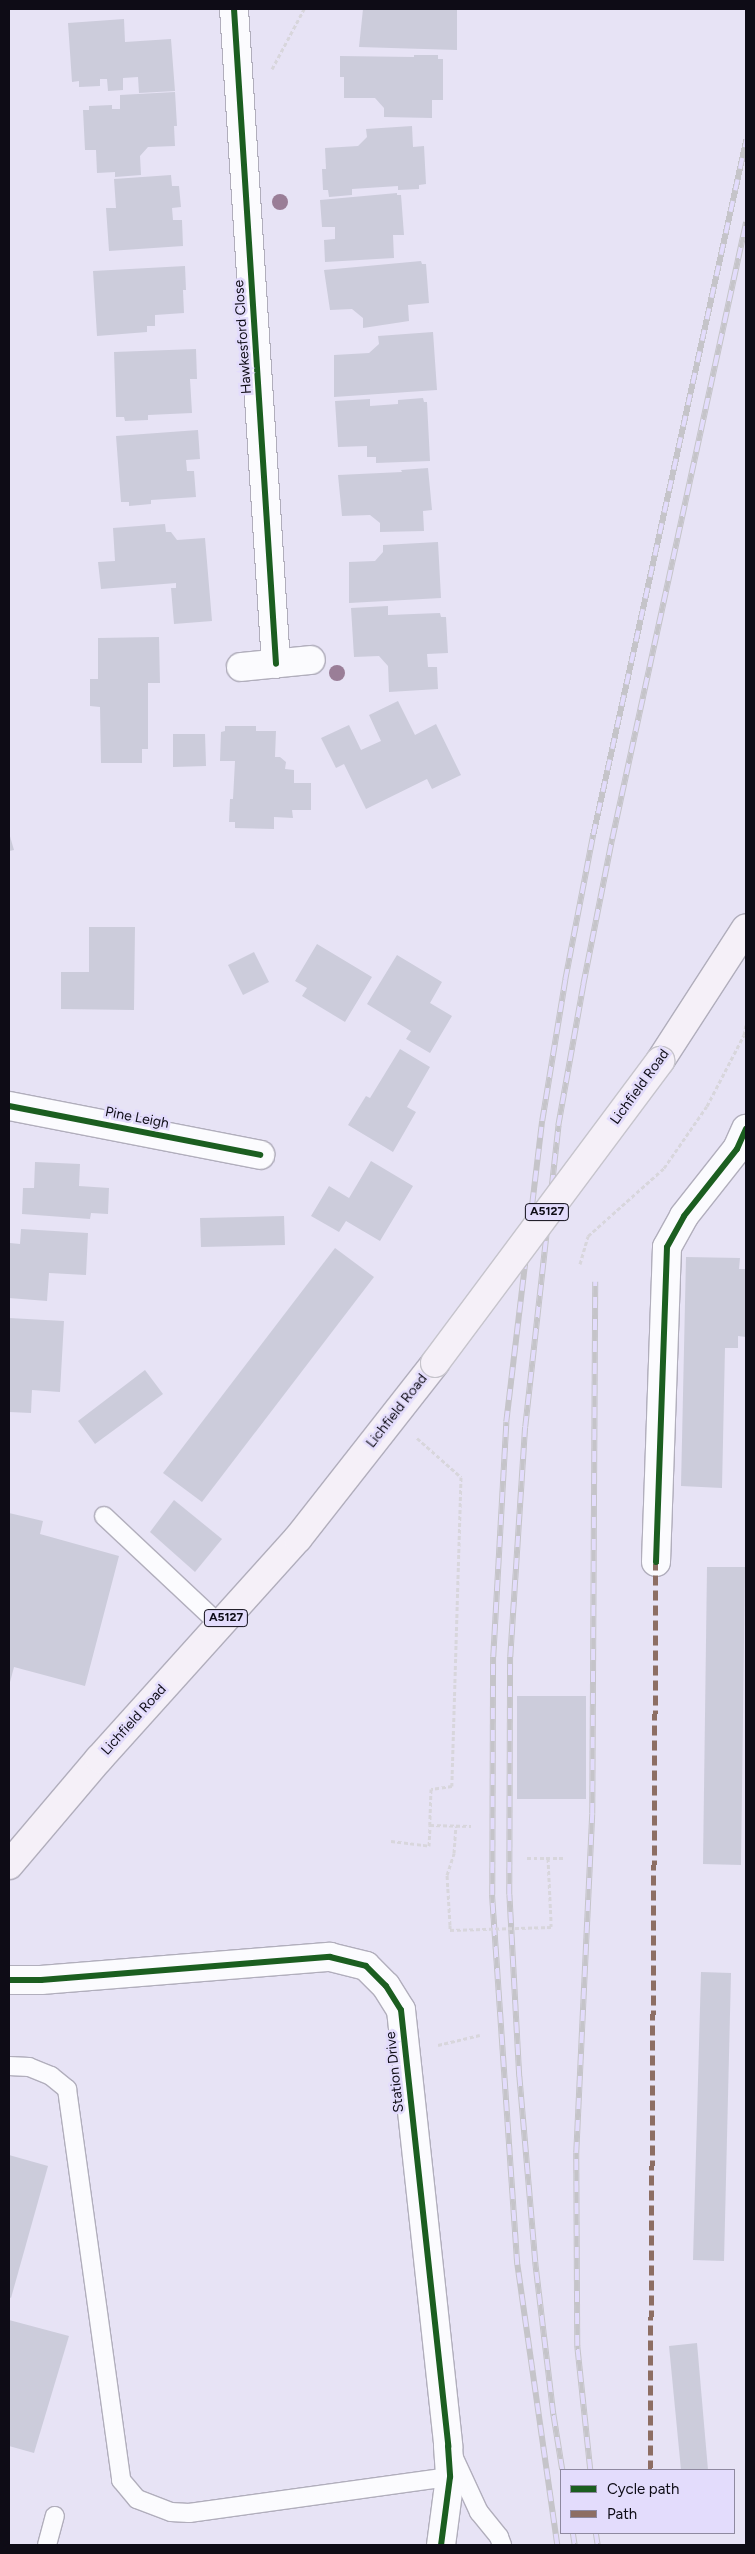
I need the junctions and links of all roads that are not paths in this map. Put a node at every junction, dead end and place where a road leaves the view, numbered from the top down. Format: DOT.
graph roads {
  1 [pos="234,9"];
  2 [pos="312,660"];
  3 [pos="276,664"];
  4 [pos="242,667"];
  5 [pos="746,931"];
  6 [pos="9,1106"];
  7 [pos="746,1129"];
  8 [pos="260,1155"];
  9 [pos="104,1516"];
  10 [pos="656,1562"];
  11 [pos="220,1625"];
  12 [pos="9,1865"];
  13 [pos="9,1980"];
  14 [pos="42,1980"];
  15 [pos="9,1991"];
  16 [pos="9,2066"];
  17 [pos="448,2446"];
  18 [pos="450,2477"];
  19 [pos="55,2516"];
  20 [pos="47,2545"];
  21 [pos="440,2545"];
  22 [pos="502,2545"];
  1 -- 3 [label="street, Hawkesford Close"];
  2 -- 3 [label="street"];
  3 -- 4 [label="street"];
  5 -- 11 [label="main road, Lichfield Road / A5127, bridge"];
  6 -- 8 [label="street, Pine Leigh"];
  7 -- 10 [label="street"];
  9 -- 11 [label="lane"];
  11 -- 12 [label="main road, Lichfield Road / A5127"];
  13 -- 14 [label="street, Station Drive"];
  14 -- 15 [label="street, Station Drive"];
  14 -- 17 [label="street, Station Drive"];
  16 -- 18 [label="lane"];
  17 -- 18 [label="street, Station Drive"];
  17 -- 22 [label="lane"];
  18 -- 21 [label="street, Station Drive"];
  19 -- 20 [label="lane"];
}
